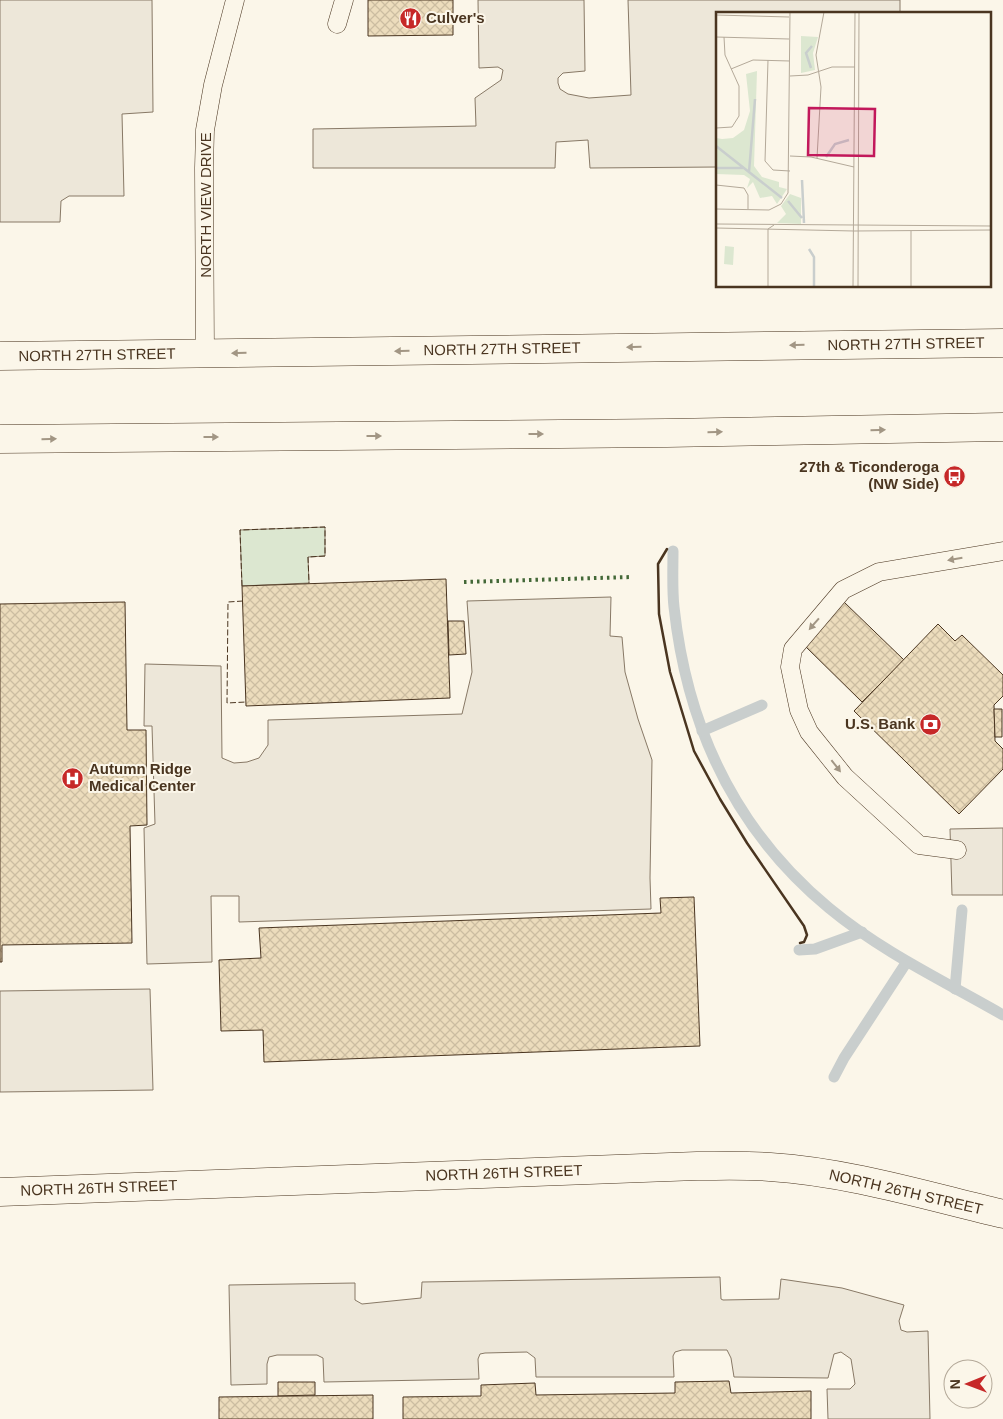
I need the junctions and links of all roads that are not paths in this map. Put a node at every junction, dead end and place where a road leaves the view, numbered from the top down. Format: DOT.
graph roads {
  1 [pos="235,0"];
  2 [pos="344,0"];
  3 [pos="337,24"];
  4 [pos="1003,342"];
  5 [pos="206,354"];
  6 [pos="0,356"];
  7 [pos="1003,427"];
  8 [pos="0,439"];
  9 [pos="1003,551"];
  10 [pos="957,850"];
  11 [pos="0,1192"];
  12 [pos="1003,1214"];
  1 -- 5 [label="lane, NORTH VIEW DRIVE"];
  2 -- 3 [label="lane"];
  4 -- 5 [label="main road, NORTH 27TH STREET, one-way"];
  5 -- 6 [label="main road, NORTH 27TH STREET"];
  8 -- 7 [label="main road, one-way"];
  9 -- 10 [label="lane, one-way"];
  11 -- 12 [label="main road, NORTH 26TH STREET"];
}
